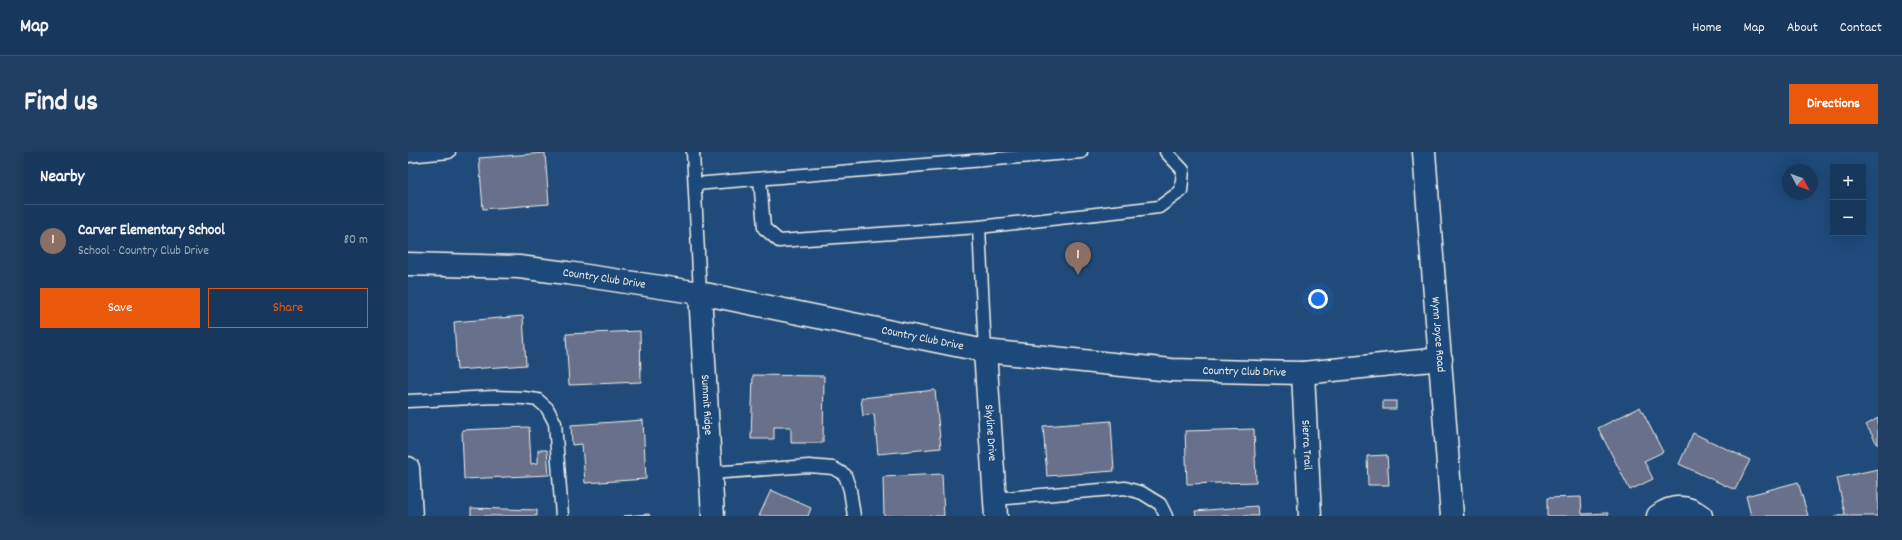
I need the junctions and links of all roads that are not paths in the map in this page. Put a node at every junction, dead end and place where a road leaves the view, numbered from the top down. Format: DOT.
graph roads {
  1 [pos="448,152"];
  2 [pos="693,152"];
  3 [pos="1081,152"];
  4 [pos="1166,152"];
  5 [pos="1424,152"];
  6 [pos="408,156"];
  7 [pos="760,179"];
  8 [pos="695,184"];
  9 [pos="979,227"];
  10 [pos="408,264"];
  11 [pos="700,293"];
  12 [pos="985,351"];
  13 [pos="1441,359"];
  14 [pos="1303,373"];
  15 [pos="408,401"];
  16 [pos="408,468"];
  17 [pos="711,472"];
  18 [pos="995,507"];
  19 [pos="411,516"];
  20 [pos="562,516"];
  21 [pos="713,516"];
  22 [pos="854,516"];
  23 [pos="1166,516"];
  24 [pos="1310,516"];
  25 [pos="1452,516"];
  26 [pos="1658,516"];
  27 [pos="1701,516"];
  1 -- 6 [label="lane"];
  2 -- 8 [label="lane"];
  3 -- 7 [label="lane"];
  4 -- 9 [label="lane"];
  5 -- 13 [label="street, Wynn Joyce Road"];
  7 -- 8 [label="lane"];
  7 -- 9 [label="lane"];
  8 -- 11 [label="lane"];
  9 -- 12 [label="lane"];
  10 -- 11 [label="street, Country Club Drive"];
  11 -- 12 [label="street, Country Club Drive"];
  11 -- 17 [label="street, Summit Ridge"];
  12 -- 14 [label="street, Country Club Drive"];
  12 -- 18 [label="street, Skyline Drive"];
  13 -- 14 [label="street, Country Club Drive"];
  13 -- 25 [label="street, Wynn Joyce Road"];
  14 -- 24 [label="street, Sierra Trail"];
  15 -- 20 [label="lane"];
  16 -- 19 [label="street"];
  17 -- 21 [label="street, Summit Ridge"];
  17 -- 22 [label="lane"];
  18 -- 23 [label="lane"];
  26 -- 27 [label="street"];
}
